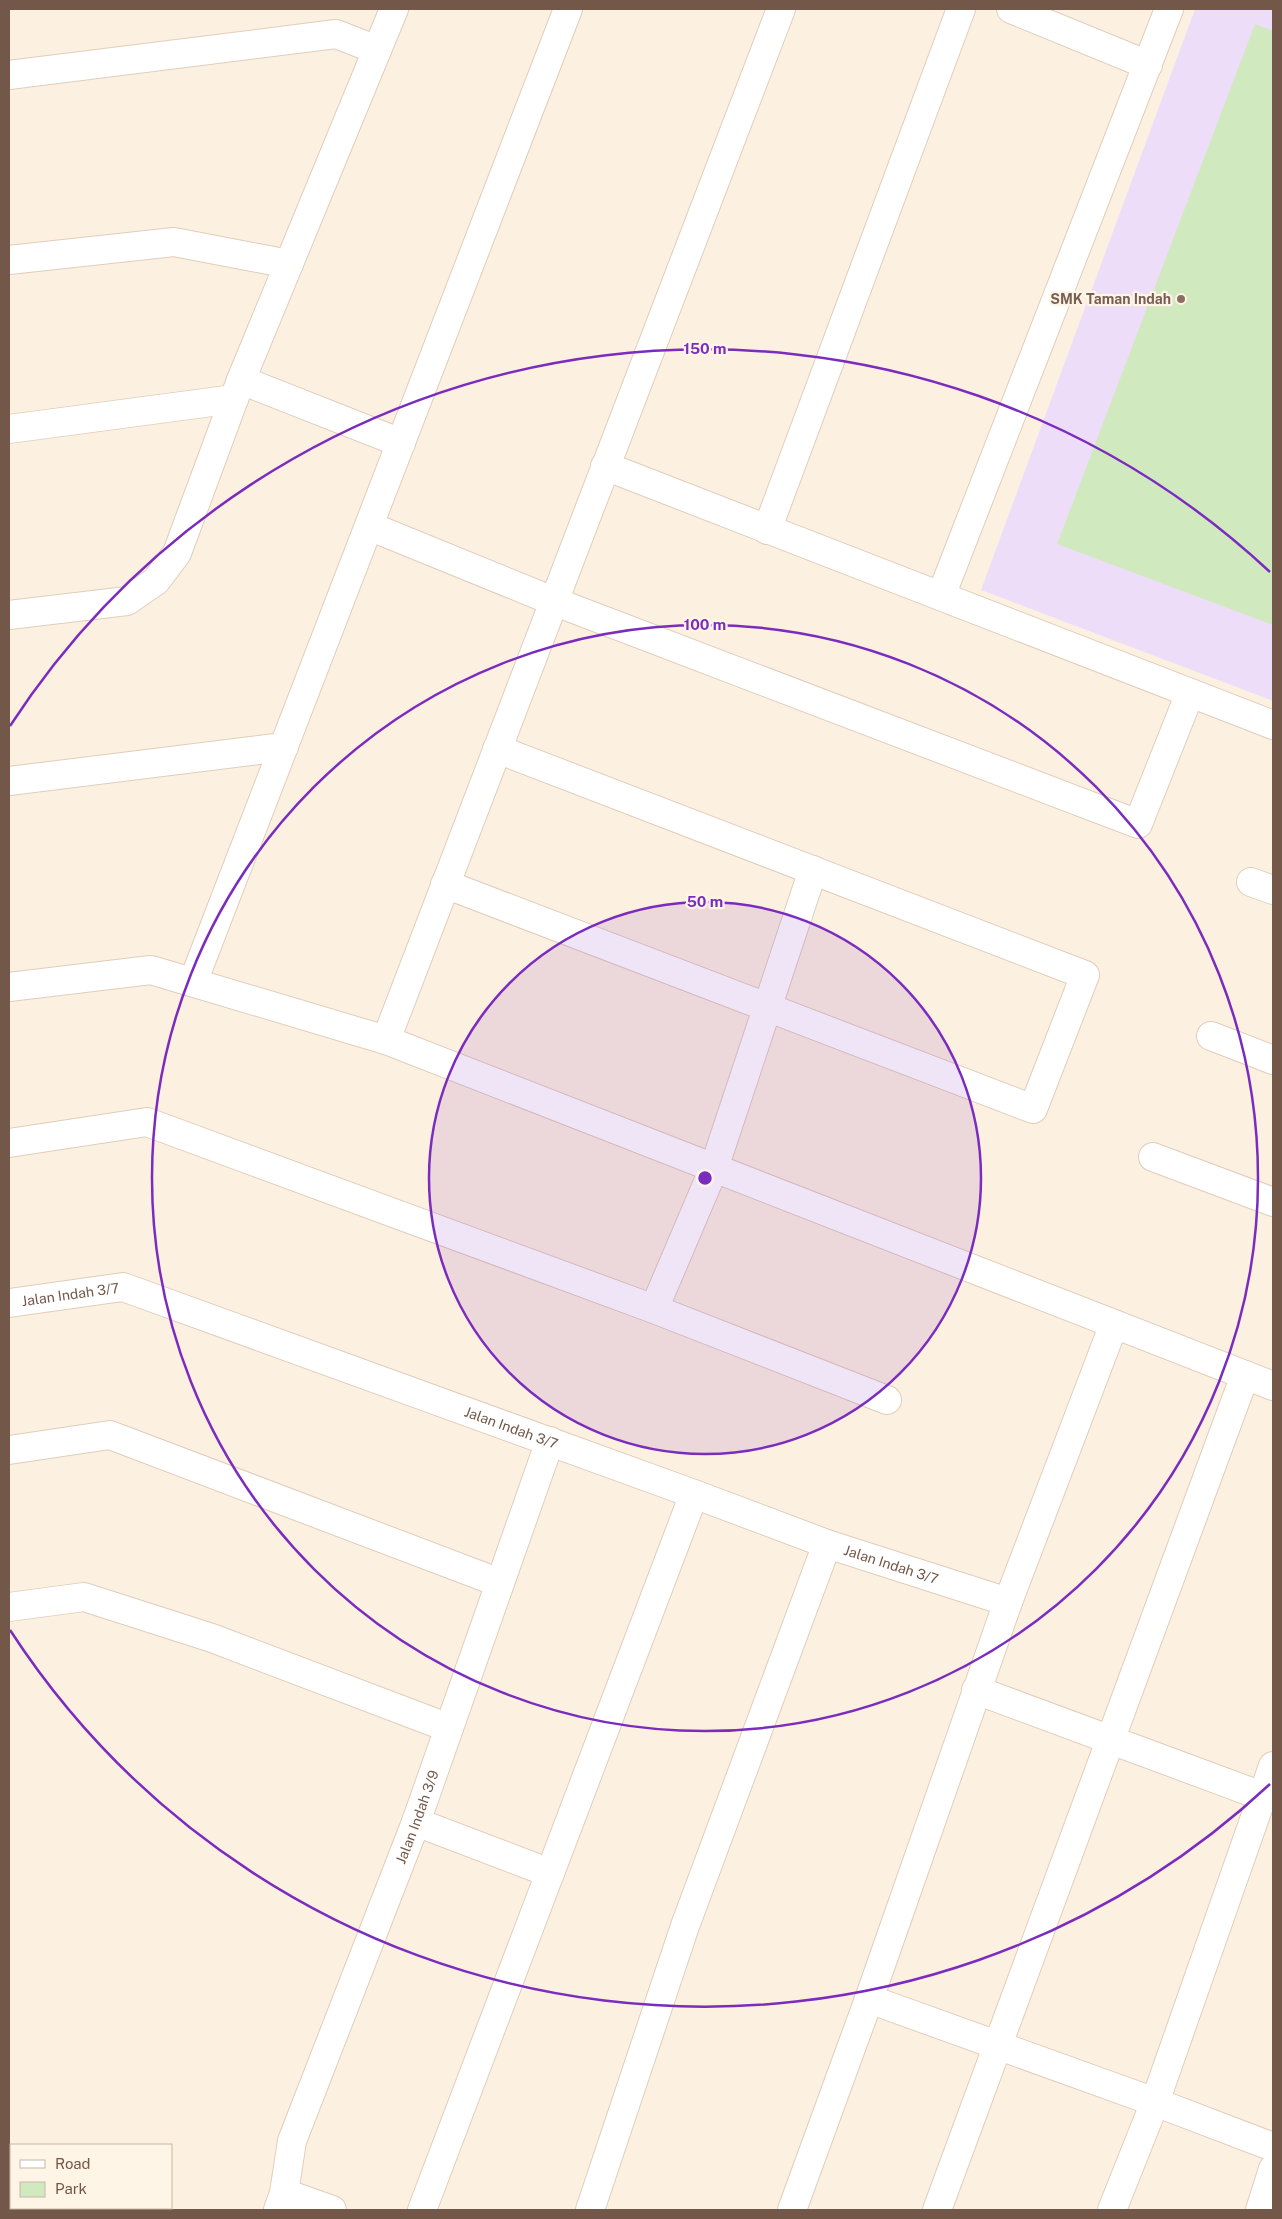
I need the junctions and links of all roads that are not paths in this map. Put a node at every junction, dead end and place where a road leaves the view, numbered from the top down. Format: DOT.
graph roads {
  1 [pos="394,9"];
  2 [pos="568,9"];
  3 [pos="781,9"];
  4 [pos="962,9"];
  5 [pos="1011,9"];
  6 [pos="1169,9"];
  7 [pos="377,50"];
  8 [pos="1148,65"];
  9 [pos="9,75"];
  10 [pos="9,260"];
  11 [pos="289,264"];
  12 [pos="237,390"];
  13 [pos="9,428"];
  14 [pos="401,443"];
  15 [pos="604,466"];
  16 [pos="369,526"];
  17 [pos="768,530"];
  18 [pos="941,596"];
  19 [pos="553,601"];
  20 [pos="9,615"];
  21 [pos="1190,693"];
  22 [pos="1273,725"];
  23 [pos="284,747"];
  24 [pos="497,749"];
  25 [pos="9,781"];
  26 [pos="813,870"];
  27 [pos="445,884"];
  28 [pos="193,982"];
  29 [pos="9,987"];
  30 [pos="767,1007"];
  31 [pos="1211,1036"];
  32 [pos="386,1040"];
  33 [pos="1273,1060"];
  34 [pos="9,1143"];
  35 [pos="1153,1157"];
  36 [pos="714,1168"];
  37 [pos="1273,1202"];
  38 [pos="9,1303"];
  39 [pos="654,1310"];
  40 [pos="1114,1324"];
  41 [pos="1245,1375"];
  42 [pos="1273,1386"];
  43 [pos="887,1400"];
  44 [pos="550,1441"];
  45 [pos="9,1450"];
  46 [pos="694,1494"];
  47 [pos="827,1544"];
  48 [pos="500,1583"];
  49 [pos="1008,1602"];
  50 [pos="9,1607"];
  51 [pos="976,1690"];
  52 [pos="449,1728"];
  53 [pos="1110,1741"];
  54 [pos="1273,1766"];
  55 [pos="1262,1796"];
  56 [pos="416,1822"];
  57 [pos="550,1873"];
  58 [pos="869,1999"];
  59 [pos="999,2047"];
  60 [pos="1155,2102"];
  61 [pos="1273,2147"];
  62 [pos="1273,2169"];
  63 [pos="281,2202"];
  64 [pos="332,2210"];
  65 [pos="422,2210"];
  66 [pos="590,2210"];
  67 [pos="792,2210"];
  68 [pos="937,2210"];
  69 [pos="1112,2210"];
  70 [pos="1260,2210"];
  1 -- 7 [label="street"];
  2 -- 14 [label="street"];
  3 -- 15 [label="street"];
  4 -- 17 [label="street"];
  5 -- 8 [label="street"];
  6 -- 8 [label="street"];
  7 -- 9 [label="street"];
  7 -- 11 [label="street"];
  8 -- 18 [label="street"];
  10 -- 11 [label="street"];
  11 -- 12 [label="street"];
  12 -- 13 [label="street"];
  12 -- 14 [label="street"];
  12 -- 20 [label="street"];
  14 -- 16 [label="street"];
  15 -- 17 [label="street"];
  15 -- 19 [label="street"];
  16 -- 19 [label="street"];
  16 -- 23 [label="street"];
  17 -- 18 [label="street"];
  18 -- 21 [label="street"];
  19 -- 21 [label="street"];
  19 -- 24 [label="street"];
  21 -- 22 [label="street"];
  23 -- 25 [label="street"];
  23 -- 28 [label="street"];
  24 -- 26 [label="street"];
  24 -- 27 [label="street"];
  26 -- 30 [label="street"];
  26 -- 30 [label="street"];
  27 -- 30 [label="street"];
  27 -- 32 [label="street"];
  28 -- 29 [label="street"];
  28 -- 32 [label="street"];
  30 -- 36 [label="street"];
  31 -- 33 [label="street"];
  32 -- 36 [label="street"];
  34 -- 39 [label="street"];
  35 -- 37 [label="street"];
  36 -- 39 [label="street"];
  36 -- 40 [label="street"];
  38 -- 44 [label="street, Jalan Indah 3/7"];
  39 -- 43 [label="street"];
  40 -- 41 [label="street"];
  40 -- 49 [label="street"];
  41 -- 42 [label="street"];
  41 -- 53 [label="street"];
  44 -- 46 [label="street, Jalan Indah 3/7"];
  44 -- 48 [label="street, Jalan Indah 3/9"];
  45 -- 48 [label="street"];
  46 -- 47 [label="street, Jalan Indah 3/7"];
  46 -- 57 [label="street"];
  47 -- 49 [label="street, Jalan Indah 3/7"];
  47 -- 66 [label="street"];
  48 -- 52 [label="street, Jalan Indah 3/9"];
  49 -- 51 [label="street"];
  50 -- 52 [label="street"];
  51 -- 53 [label="street"];
  51 -- 58 [label="street"];
  52 -- 56 [label="street, Jalan Indah 3/9"];
  53 -- 55 [label="street"];
  53 -- 59 [label="street"];
  54 -- 55 [label="street"];
  55 -- 60 [label="street"];
  56 -- 57 [label="street"];
  56 -- 63 [label="street, Jalan Indah 3/9"];
  57 -- 65 [label="street"];
  58 -- 59 [label="street"];
  58 -- 67 [label="street"];
  59 -- 60 [label="street"];
  59 -- 68 [label="street"];
  60 -- 61 [label="street"];
  60 -- 69 [label="street"];
  62 -- 70 [label="street"];
  63 -- 64 [label="street"];
}
